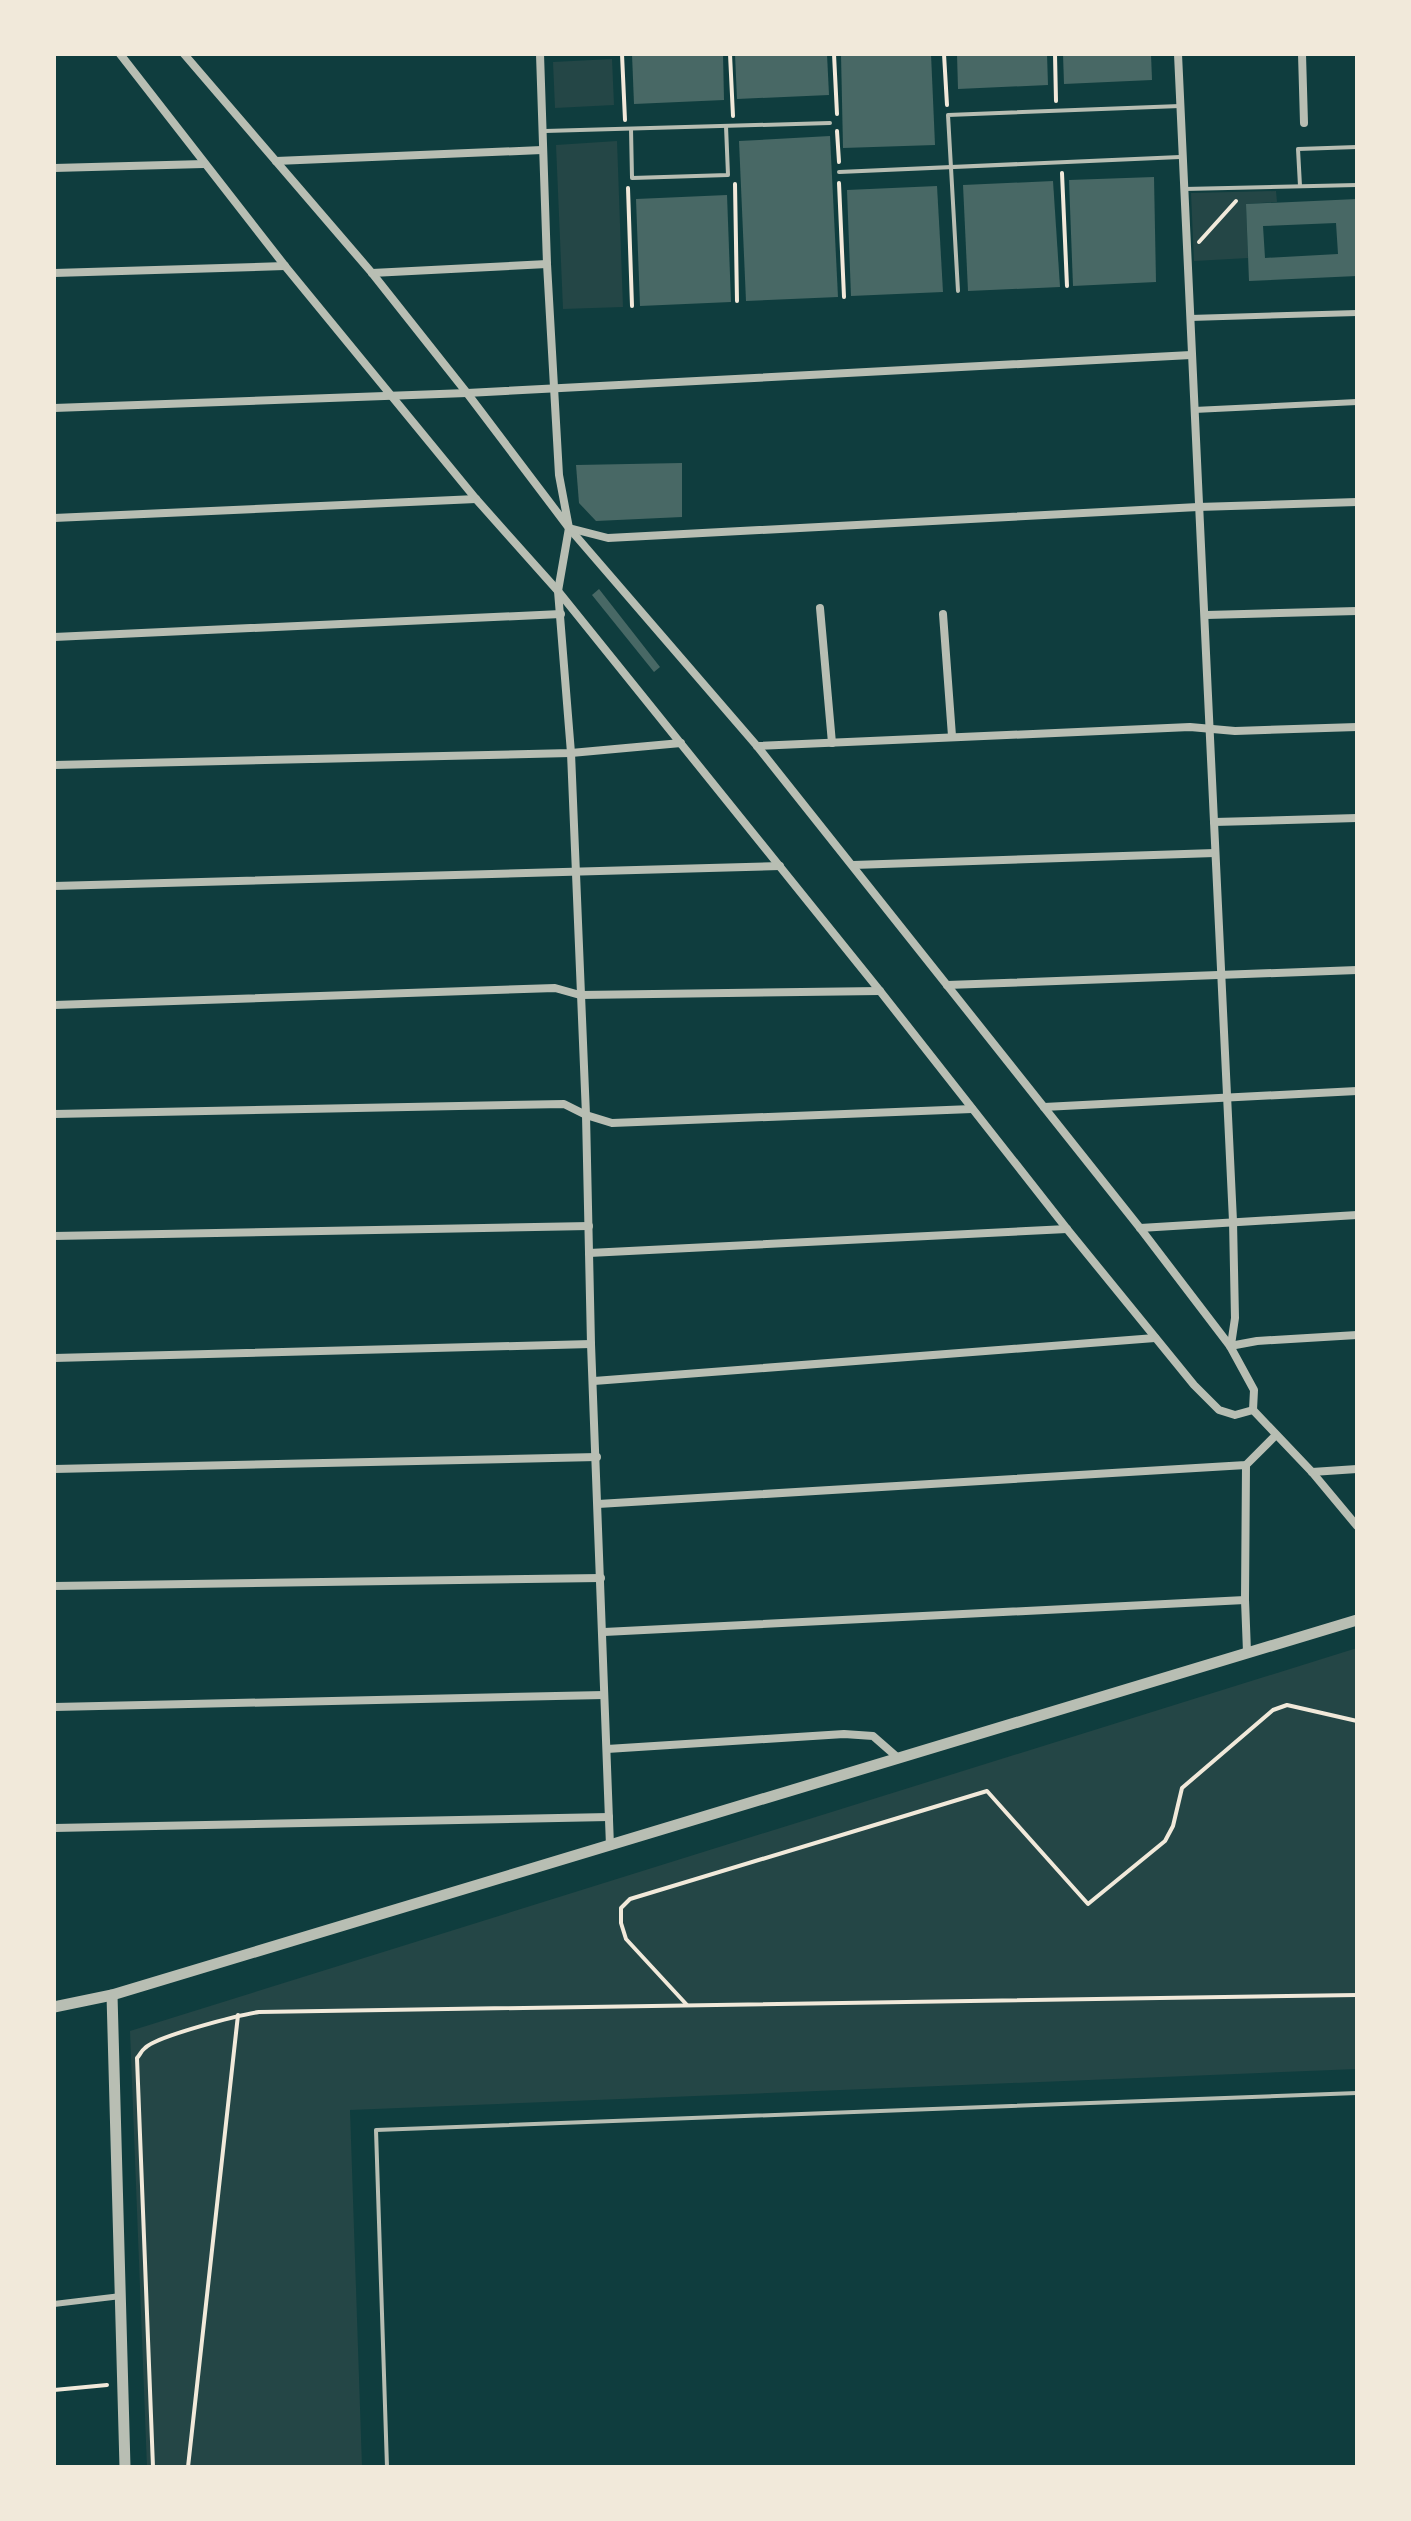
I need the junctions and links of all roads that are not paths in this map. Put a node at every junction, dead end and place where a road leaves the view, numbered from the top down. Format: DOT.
graph roads {
  1 [pos="120,54"];
  2 [pos="184,54"];
  3 [pos="540,54"];
  4 [pos="1178,54"];
  5 [pos="1302,54"];
  6 [pos="1180,106"];
  7 [pos="830,123"];
  8 [pos="1304,123"];
  9 [pos="726,126"];
  10 [pos="628,129"];
  11 [pos="542,132"];
  12 [pos="1357,147"];
  13 [pos="542,150"];
  14 [pos="1183,157"];
  15 [pos="276,161"];
  16 [pos="204,164"];
  17 [pos="951,167"];
  18 [pos="54,168"];
  19 [pos="839,172"];
  20 [pos="1357,185"];
  21 [pos="1300,186"];
  22 [pos="1184,189"];
  23 [pos="547,264"];
  24 [pos="285,266"];
  25 [pos="54,273"];
  26 [pos="372,273"];
  27 [pos="958,291"];
  28 [pos="1357,313"];
  29 [pos="1190,318"];
  30 [pos="1191,355"];
  31 [pos="554,388"];
  32 [pos="467,393"];
  33 [pos="391,396"];
  34 [pos="1357,402"];
  35 [pos="54,408"];
  36 [pos="1194,410"];
  37 [pos="476,499"];
  38 [pos="1357,502"];
  39 [pos="1198,507"];
  40 [pos="54,518"];
  41 [pos="569,528"];
  42 [pos="558,591"];
  43 [pos="820,608"];
  44 [pos="1357,611"];
  45 [pos="561,614"];
  46 [pos="943,614"];
  47 [pos="1206,615"];
  48 [pos="54,637"];
  49 [pos="1357,727"];
  50 [pos="1210,729"];
  51 [pos="952,736"];
  52 [pos="681,743"];
  53 [pos="832,743"];
  54 [pos="757,746"];
  55 [pos="571,753"];
  56 [pos="54,765"];
  57 [pos="1357,818"];
  58 [pos="1214,822"];
  59 [pos="1215,853"];
  60 [pos="853,865"];
  61 [pos="780,866"];
  62 [pos="575,871"];
  63 [pos="54,886"];
  64 [pos="1357,970"];
  65 [pos="1221,974"];
  66 [pos="947,985"];
  67 [pos="880,991"];
  68 [pos="580,995"];
  69 [pos="54,1005"];
  70 [pos="1357,1091"];
  71 [pos="1228,1096"];
  72 [pos="1044,1107"];
  73 [pos="972,1109"];
  74 [pos="54,1114"];
  75 [pos="586,1115"];
  76 [pos="1357,1215"];
  77 [pos="1233,1221"];
  78 [pos="589,1226"];
  79 [pos="1140,1228"];
  80 [pos="1067,1229"];
  81 [pos="54,1236"];
  82 [pos="589,1253"];
  83 [pos="1357,1335"];
  84 [pos="1155,1338"];
  85 [pos="591,1344"];
  86 [pos="1230,1346"];
  87 [pos="54,1358"];
  88 [pos="594,1381"];
  89 [pos="1253,1410"];
  90 [pos="1275,1436"];
  91 [pos="597,1457"];
  92 [pos="1246,1465"];
  93 [pos="54,1469"];
  94 [pos="1357,1469"];
  95 [pos="1312,1472"];
  96 [pos="598,1504"];
  97 [pos="1357,1526"];
  98 [pos="601,1578"];
  99 [pos="54,1586"];
  100 [pos="1245,1600"];
  101 [pos="1357,1620"];
  102 [pos="604,1632"];
  103 [pos="1247,1652"];
  104 [pos="604,1695"];
  105 [pos="54,1707"];
  106 [pos="607,1749"];
  107 [pos="897,1757"];
  108 [pos="609,1817"];
  109 [pos="54,1828"];
  110 [pos="610,1846"];
  111 [pos="112,1995"];
  112 [pos="54,2007"];
  113 [pos="1357,2093"];
  114 [pos="121,2296"];
  115 [pos="54,2304"];
  116 [pos="125,2467"];
  117 [pos="387,2467"];
  1 -- 16 [label="street"];
  2 -- 15 [label="street"];
  3 -- 11 [label="street"];
  4 -- 6 [label="street"];
  5 -- 8 [label="street"];
  6 -- 14 [label="street"];
  6 -- 17 [label="lane"];
  7 -- 9 [label="lane"];
  9 -- 10 [label="lane"];
  9 -- 10 [label="lane"];
  10 -- 11 [label="lane"];
  11 -- 13 [label="street"];
  12 -- 21 [label="lane"];
  13 -- 15 [label="street"];
  13 -- 23 [label="street"];
  14 -- 17 [label="lane"];
  14 -- 22 [label="street"];
  15 -- 26 [label="street"];
  16 -- 18 [label="street"];
  16 -- 24 [label="street"];
  17 -- 19 [label="lane"];
  17 -- 27 [label="lane"];
  20 -- 21 [label="lane"];
  21 -- 22 [label="lane"];
  22 -- 29 [label="street"];
  23 -- 26 [label="street"];
  23 -- 31 [label="street"];
  24 -- 25 [label="street"];
  24 -- 33 [label="street"];
  26 -- 32 [label="street"];
  28 -- 29 [label="street"];
  29 -- 30 [label="street"];
  30 -- 31 [label="street"];
  30 -- 36 [label="street"];
  31 -- 32 [label="street"];
  31 -- 41 [label="street"];
  32 -- 33 [label="street"];
  32 -- 41 [label="street"];
  33 -- 35 [label="street"];
  33 -- 37 [label="street"];
  34 -- 36 [label="street"];
  36 -- 39 [label="street"];
  37 -- 40 [label="street"];
  37 -- 42 [label="street"];
  38 -- 39 [label="street"];
  39 -- 41 [label="street"];
  39 -- 47 [label="street"];
  41 -- 42 [label="street"];
  41 -- 54 [label="street"];
  42 -- 45 [label="street"];
  42 -- 52 [label="street"];
  43 -- 53 [label="street"];
  44 -- 47 [label="street"];
  45 -- 48 [label="street"];
  45 -- 55 [label="street"];
  46 -- 51 [label="street"];
  47 -- 50 [label="street"];
  49 -- 50 [label="street"];
  50 -- 51 [label="street"];
  50 -- 58 [label="street"];
  51 -- 53 [label="street"];
  52 -- 55 [label="street"];
  52 -- 61 [label="street"];
  53 -- 54 [label="street"];
  54 -- 60 [label="street"];
  55 -- 56 [label="street"];
  55 -- 62 [label="street"];
  57 -- 58 [label="street"];
  58 -- 59 [label="street"];
  59 -- 60 [label="street"];
  59 -- 65 [label="street"];
  60 -- 66 [label="street"];
  61 -- 62 [label="street"];
  61 -- 67 [label="street"];
  62 -- 63 [label="street"];
  62 -- 68 [label="street"];
  64 -- 65 [label="street"];
  65 -- 66 [label="street"];
  65 -- 71 [label="street"];
  66 -- 72 [label="street"];
  67 -- 68 [label="street"];
  67 -- 73 [label="street"];
  68 -- 69 [label="street"];
  68 -- 75 [label="street"];
  70 -- 71 [label="street"];
  71 -- 72 [label="street"];
  71 -- 77 [label="street"];
  72 -- 79 [label="street"];
  73 -- 75 [label="street"];
  73 -- 80 [label="street"];
  74 -- 75 [label="street"];
  75 -- 78 [label="street"];
  76 -- 77 [label="street"];
  77 -- 79 [label="street"];
  77 -- 86 [label="street"];
  78 -- 81 [label="street"];
  78 -- 82 [label="street"];
  79 -- 86 [label="street"];
  80 -- 82 [label="street"];
  80 -- 84 [label="street"];
  82 -- 85 [label="street"];
  83 -- 86 [label="street"];
  84 -- 88 [label="street"];
  84 -- 89 [label="street"];
  85 -- 87 [label="street"];
  85 -- 88 [label="street"];
  86 -- 89 [label="street"];
  88 -- 91 [label="street"];
  89 -- 90 [label="street"];
  90 -- 92 [label="street"];
  90 -- 95 [label="street"];
  91 -- 93 [label="street"];
  91 -- 96 [label="street"];
  92 -- 96 [label="street"];
  92 -- 100 [label="street"];
  94 -- 95 [label="street"];
  95 -- 97 [label="street"];
  96 -- 98 [label="street"];
  98 -- 99 [label="street"];
  98 -- 102 [label="street"];
  100 -- 102 [label="street"];
  100 -- 103 [label="street"];
  101 -- 103 [label="street"];
  102 -- 104 [label="street"];
  103 -- 107 [label="street"];
  104 -- 105 [label="street"];
  104 -- 106 [label="street"];
  106 -- 107 [label="street"];
  106 -- 108 [label="street"];
  107 -- 110 [label="street"];
  108 -- 109 [label="street"];
  108 -- 110 [label="street"];
  110 -- 111 [label="street"];
  111 -- 112 [label="street"];
  111 -- 114 [label="street"];
  113 -- 117 [label="lane"];
  114 -- 115 [label="street"];
  114 -- 116 [label="street"];
}
